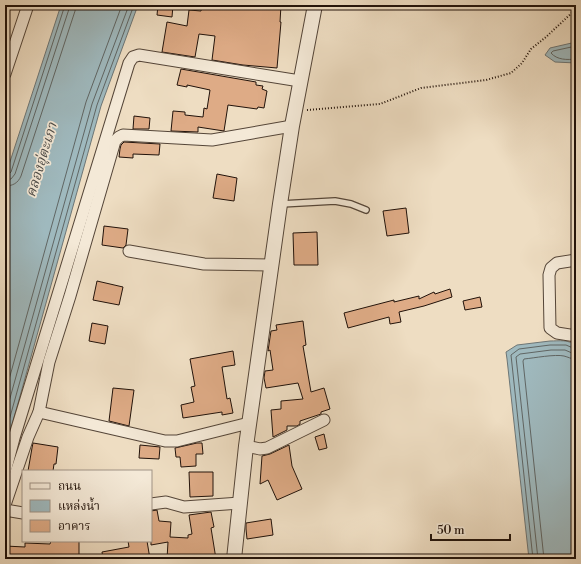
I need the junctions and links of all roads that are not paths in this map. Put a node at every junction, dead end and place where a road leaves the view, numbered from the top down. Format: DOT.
graph roads {
  1 [pos="28,5"];
  2 [pos="315,5"];
  3 [pos="5,74"];
  4 [pos="300,80"];
  5 [pos="292,126"];
  6 [pos="280,204"];
  7 [pos="366,210"];
  8 [pos="129,251"];
  9 [pos="576,260"];
  10 [pos="272,265"];
  11 [pos="576,336"];
  12 [pos="39,412"];
  13 [pos="324,420"];
  14 [pos="249,424"];
  15 [pos="246,446"];
  16 [pos="5,472"];
  17 [pos="240,503"];
  18 [pos="152,504"];
  19 [pos="5,505"];
  20 [pos="5,510"];
  21 [pos="22,512"];
  22 [pos="234,559"];
  1 -- 3 [label="street"];
  2 -- 4 [label="street"];
  4 -- 5 [label="street"];
  4 -- 16 [label="street"];
  5 -- 6 [label="street"];
  5 -- 12 [label="street"];
  6 -- 7 [label="lane"];
  6 -- 10 [label="street"];
  8 -- 10 [label="street"];
  9 -- 11 [label="street"];
  10 -- 14 [label="street"];
  12 -- 14 [label="street"];
  12 -- 19 [label="street"];
  13 -- 15 [label="street"];
  14 -- 15 [label="street"];
  15 -- 17 [label="street"];
  17 -- 18 [label="street"];
  17 -- 22 [label="street"];
  20 -- 21 [label="street"];
}
